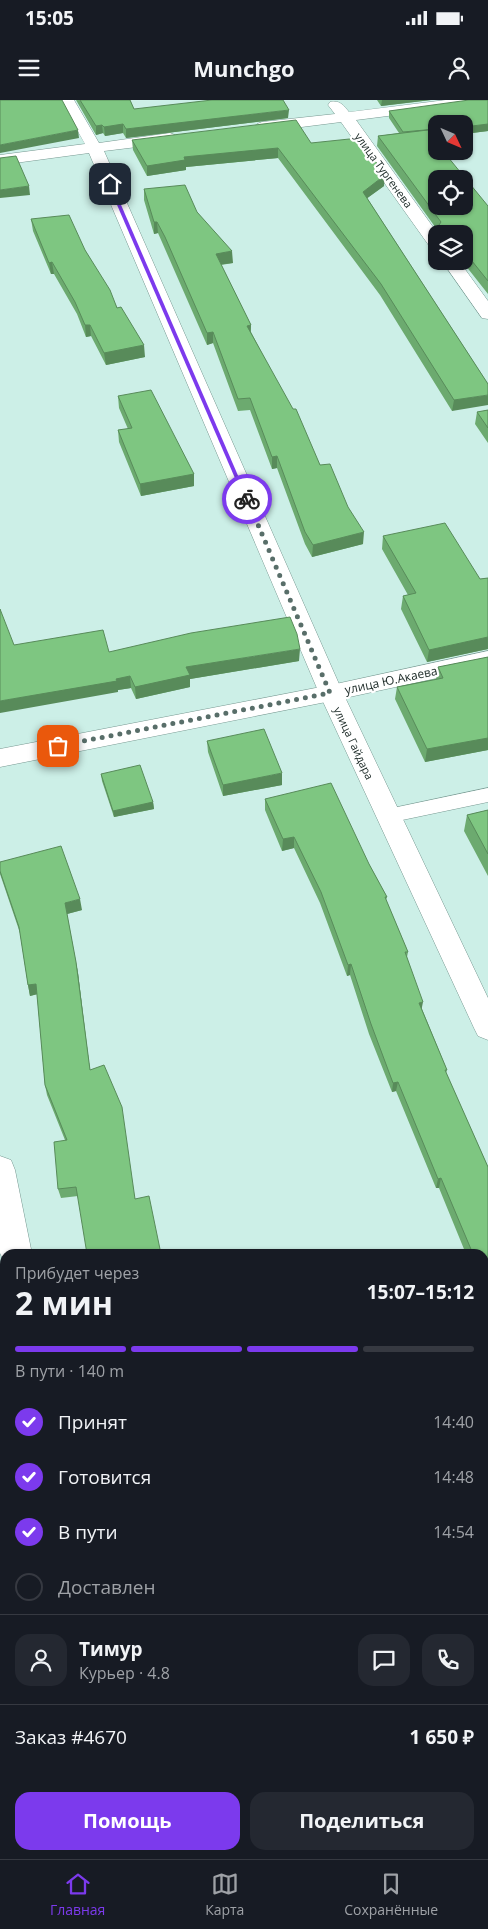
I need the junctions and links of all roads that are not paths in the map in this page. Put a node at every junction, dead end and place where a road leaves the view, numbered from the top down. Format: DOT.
graph roads {
  1 [pos="67,100"];
  2 [pos="330,100"];
  3 [pos="482,100"];
  4 [pos="345,116"];
  5 [pos="249,128"];
  6 [pos="181,136"];
  7 [pos="94,147"];
  8 [pos="0,160"];
  9 [pos="428,231"];
  10 [pos="456,270"];
  11 [pos="488,314"];
  12 [pos="488,659"];
  13 [pos="330,693"];
  14 [pos="0,758"];
  15 [pos="488,795"];
  16 [pos="388,816"];
  17 [pos="488,1028"];
  18 [pos="0,1170"];
  19 [pos="15,1249"];
  1 -- 7 [label="street, улица Гайдара"];
  2 -- 4 [label="street, улица Тургенева"];
  3 -- 4 [label="street"];
  4 -- 5 [label="street"];
  4 -- 9 [label="street, улица Тургенева"];
  6 -- 7 [label="street"];
  7 -- 8 [label="street"];
  7 -- 13 [label="street, улица Гайдара"];
  10 -- 11 [label="street"];
  12 -- 13 [label="street, улица Ю.Акаева"];
  13 -- 14 [label="street, улица Ю.Акаева"];
  13 -- 16 [label="street, улица Гайдара"];
  15 -- 16 [label="lane"];
  16 -- 17 [label="street, улица Гайдара"];
  18 -- 19 [label="street"];
}
